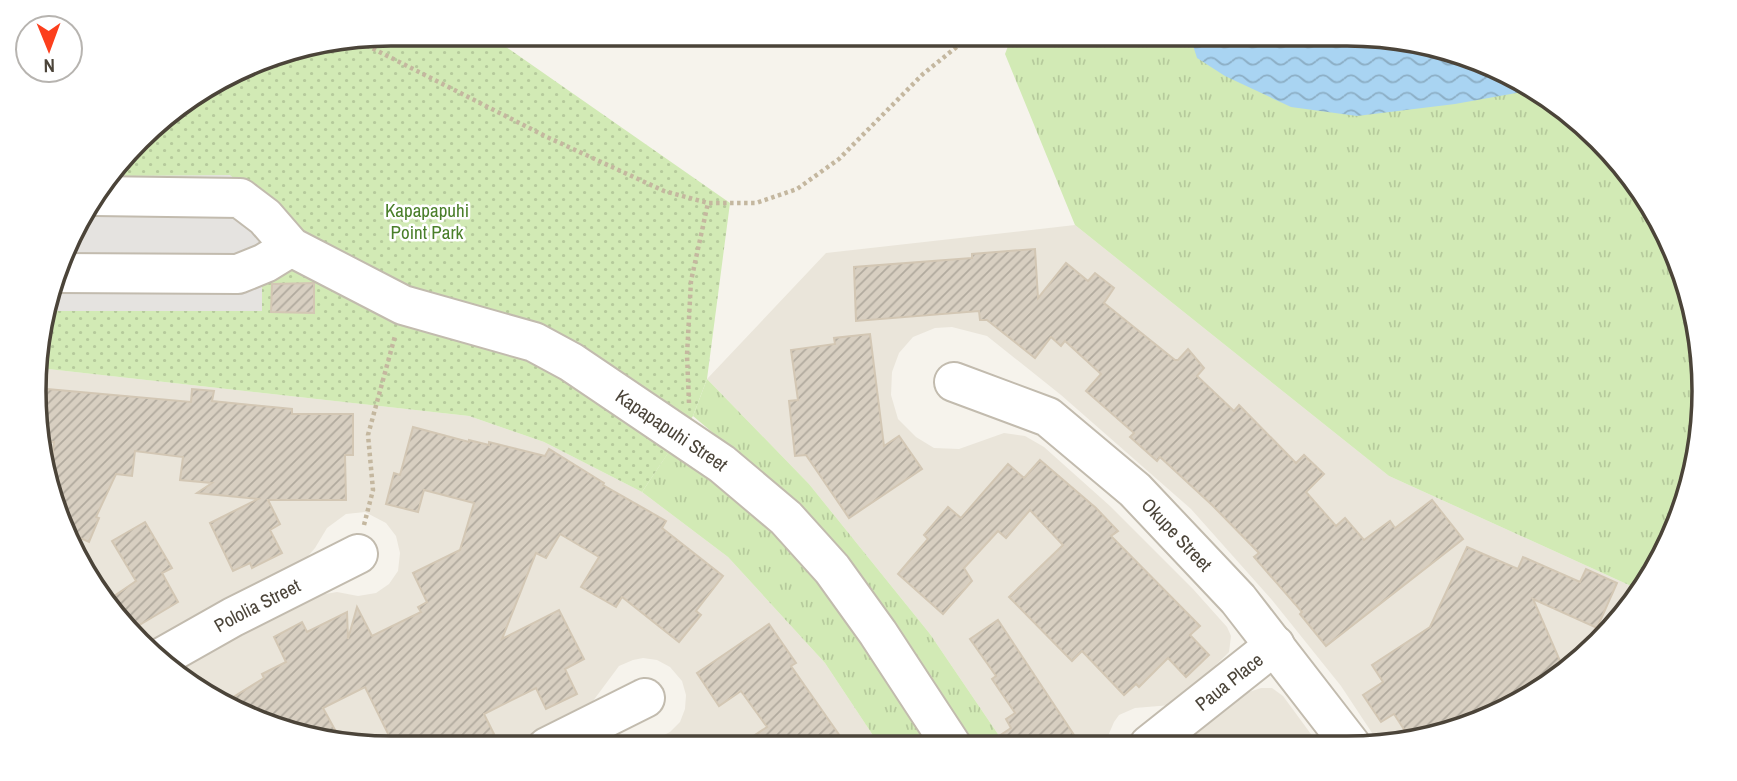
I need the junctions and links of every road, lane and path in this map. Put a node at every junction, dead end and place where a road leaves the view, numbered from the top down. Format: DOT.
graph roads {
  1 [pos="368,46"];
  2 [pos="958,46"];
  3 [pos="106,196"];
  4 [pos="708,203"];
  5 [pos="292,247"];
  6 [pos="67,273"];
  7 [pos="403,305"];
  8 [pos="954,382"];
  9 [pos="688,408"];
  10 [pos="358,554"];
  11 [pos="1275,645"];
  12 [pos="168,654"];
  13 [pos="645,698"];
  14 [pos="569,736"];
  15 [pos="945,736"];
  16 [pos="1160,736"];
  17 [pos="1344,736"];
  1 -- 4 [label="path"];
  2 -- 4 [label="path"];
  3 -- 5 [label="street"];
  4 -- 9 [label="path"];
  5 -- 6 [label="street"];
  5 -- 7 [label="street, Kapapapuhi Street"];
  7 -- 10 [label="path"];
  7 -- 15 [label="street, Kapapapuhi Street"];
  8 -- 11 [label="street, Okupe Street"];
  10 -- 12 [label="street, Pololia Street"];
  11 -- 16 [label="street, Paua Place"];
  11 -- 17 [label="street, Okupe Street"];
  13 -- 14 [label="street"];
}
